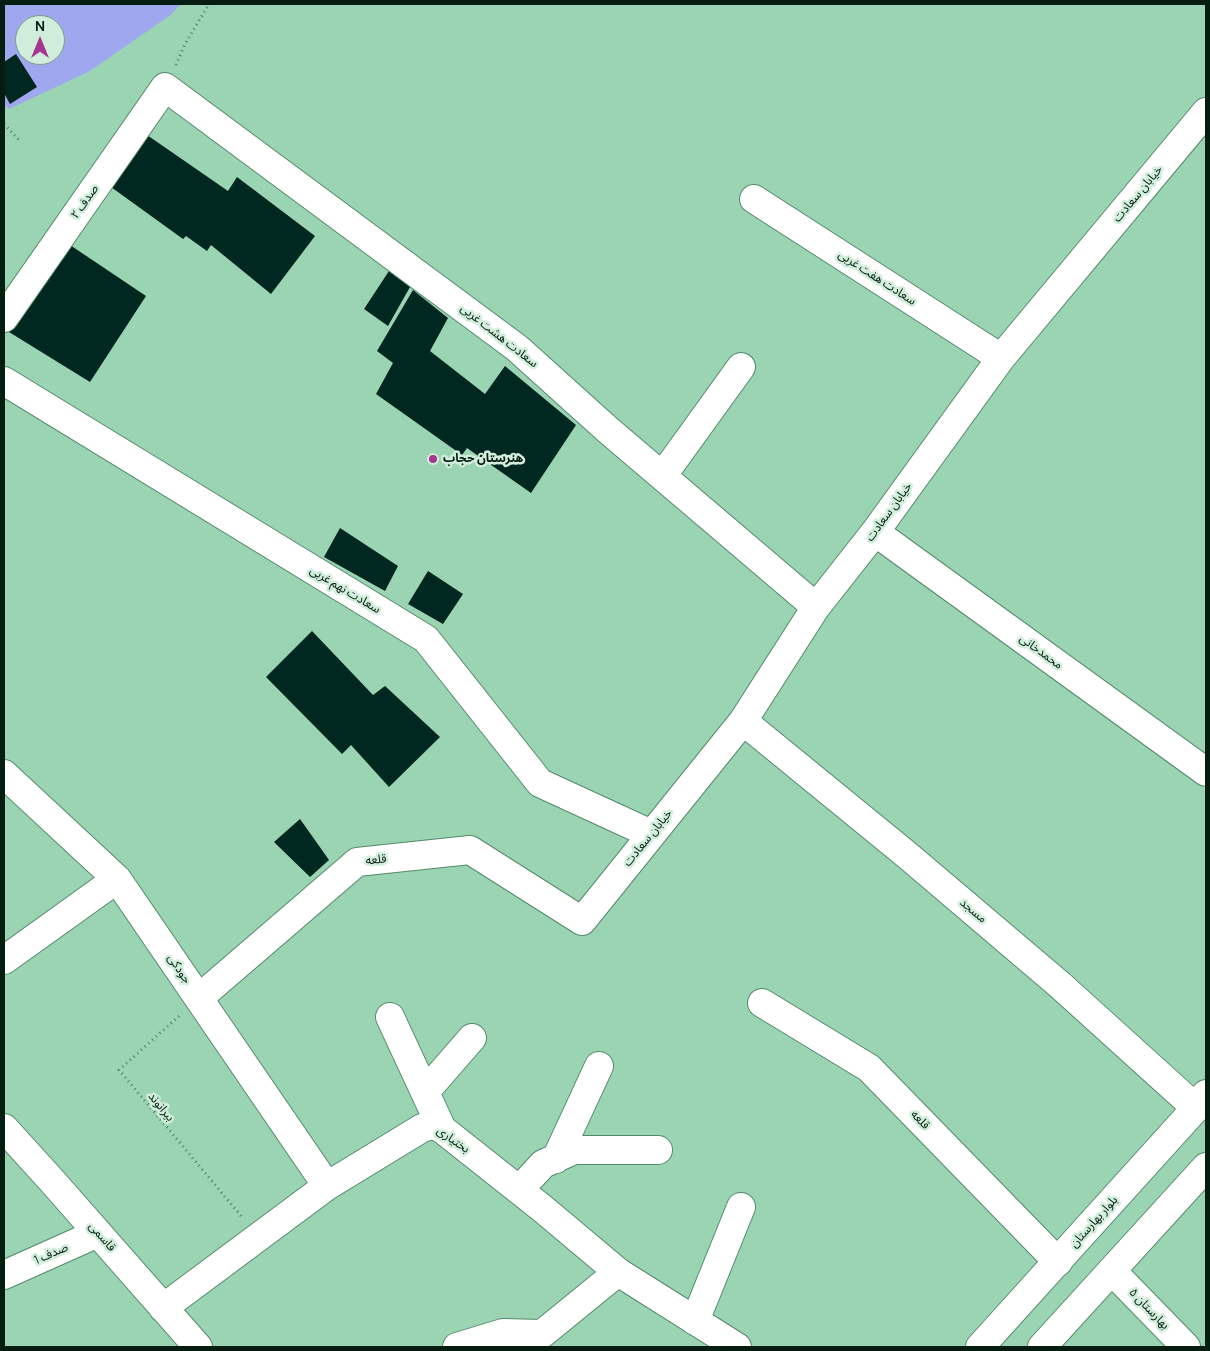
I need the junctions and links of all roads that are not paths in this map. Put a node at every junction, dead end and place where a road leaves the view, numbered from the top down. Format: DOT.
graph roads {
  1 [pos="165,87"];
  2 [pos="1206,112"];
  3 [pos="754,198"];
  4 [pos="4,318"];
  5 [pos="1001,358"];
  6 [pos="741,366"];
  7 [pos="4,381"];
  8 [pos="663,475"];
  9 [pos="875,532"];
  10 [pos="816,608"];
  11 [pos="742,721"];
  12 [pos="1206,772"];
  13 [pos="4,774"];
  14 [pos="651,834"];
  15 [pos="117,878"];
  16 [pos="582,921"];
  17 [pos="4,960"];
  18 [pos="199,998"];
  19 [pos="762,1003"];
  20 [pos="390,1017"];
  21 [pos="472,1038"];
  22 [pos="599,1066"];
  23 [pos="425,1092"];
  24 [pos="1201,1101"];
  25 [pos="4,1128"];
  26 [pos="442,1129"];
  27 [pos="658,1150"];
  28 [pos="556,1159"];
  29 [pos="1206,1168"];
  30 [pos="327,1186"];
  31 [pos="519,1190"];
  32 [pos="741,1207"];
  33 [pos="98,1233"];
  34 [pos="1058,1262"];
  35 [pos="1112,1271"];
  36 [pos="618,1272"];
  37 [pos="4,1275"];
  38 [pos="163,1308"];
  39 [pos="695,1321"];
  40 [pos="198,1347"];
  41 [pos="457,1347"];
  42 [pos="736,1347"];
  43 [pos="980,1347"];
  44 [pos="1042,1347"];
  45 [pos="1186,1347"];
  1 -- 4 [label="street, صدف ۲"];
  1 -- 8 [label="street, سعادت هشت غربی"];
  2 -- 5 [label="street, خیابان سعادت"];
  3 -- 5 [label="street, سعادت هفت غربی"];
  5 -- 9 [label="street, خیابان سعادت"];
  6 -- 8 [label="street"];
  7 -- 14 [label="street, سعادت نهم غربی"];
  8 -- 10 [label="street, سعادت هشت غربی"];
  9 -- 10 [label="street, خیابان سعادت"];
  9 -- 12 [label="street, محمدخانی"];
  10 -- 11 [label="street, خیابان سعادت"];
  11 -- 14 [label="street, خیابان سعادت"];
  11 -- 24 [label="street, مسجد"];
  13 -- 15 [label="street, جودکی"];
  14 -- 16 [label="street, خیابان سعادت"];
  15 -- 17 [label="street"];
  15 -- 18 [label="street, جودکی"];
  16 -- 18 [label="street, قلعه"];
  18 -- 30 [label="street, جودکی"];
  19 -- 34 [label="street, قلعه"];
  20 -- 23 [label="street"];
  21 -- 23 [label="street"];
  22 -- 28 [label="street"];
  23 -- 26 [label="street"];
  24 -- 34 [label="street, بلوار بهارستان"];
  25 -- 33 [label="street, قاسمی"];
  26 -- 30 [label="street, بختیاری"];
  26 -- 31 [label="street, بختیاری"];
  27 -- 28 [label="street"];
  28 -- 31 [label="street"];
  29 -- 35 [label="street"];
  30 -- 38 [label="street, بختیاری"];
  31 -- 36 [label="street, بختیاری"];
  32 -- 39 [label="street"];
  33 -- 37 [label="street, صدف 1"];
  33 -- 38 [label="street, قاسمی"];
  34 -- 43 [label="street, بلوار بهارستان"];
  35 -- 44 [label="street"];
  35 -- 45 [label="street, بهارستان ۵"];
  36 -- 39 [label="street, بختیاری"];
  36 -- 41 [label="street"];
  38 -- 40 [label="street, قاسمی"];
  39 -- 42 [label="street, بختیاری"];
}
